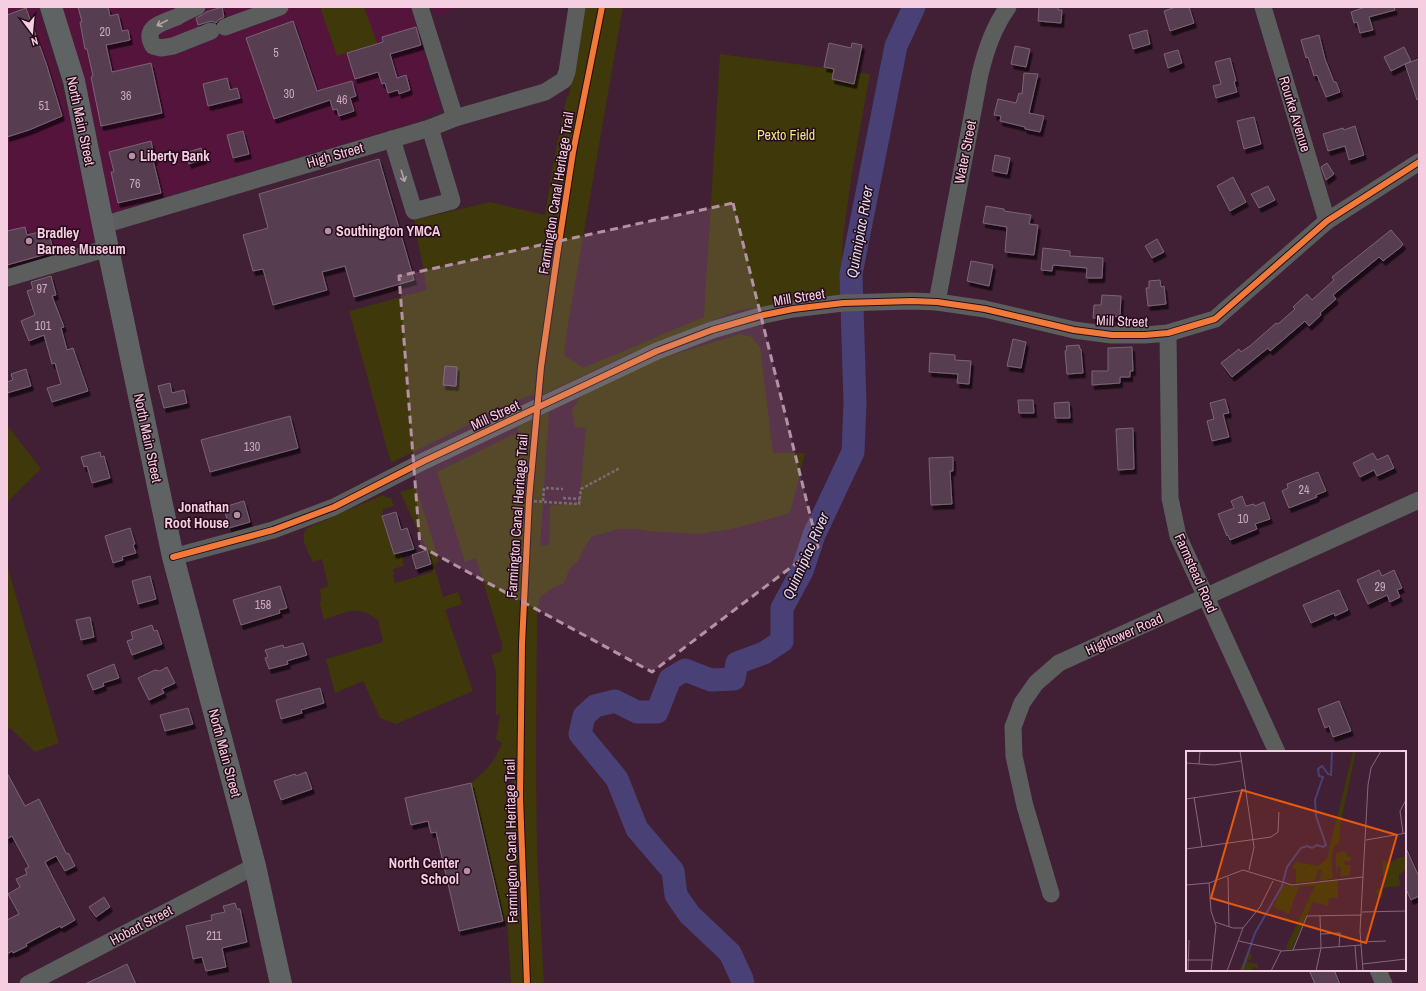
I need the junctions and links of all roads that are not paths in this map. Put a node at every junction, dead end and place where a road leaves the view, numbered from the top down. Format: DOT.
graph roads {
  1 [pos="51,7"];
  2 [pos="197,7"];
  3 [pos="280,7"];
  4 [pos="420,7"];
  5 [pos="577,7"];
  6 [pos="1008,7"];
  7 [pos="1263,7"];
  8 [pos="243,14"];
  9 [pos="455,118"];
  10 [pos="430,128"];
  11 [pos="392,139"];
  12 [pos="1419,162"];
  13 [pos="1327,221"];
  14 [pos="103,225"];
  15 [pos="108,248"];
  16 [pos="7,278"];
  17 [pos="937,302"];
  18 [pos="1168,333"];
  19 [pos="1419,500"];
  20 [pos="173,557"];
  21 [pos="1206,596"];
  22 [pos="1278,751"];
  23 [pos="255,866"];
  24 [pos="1051,894"];
  25 [pos="1378,971"];
  26 [pos="28,984"];
  27 [pos="281,984"];
  28 [pos="1384,984"];
  1 -- 14 [label="highway, North Main Street"];
  2 -- 8 [label="street, one-way"];
  3 -- 8 [label="street"];
  4 -- 9 [label="street"];
  5 -- 9 [label="street, High Street"];
  6 -- 17 [label="street, Water Street"];
  7 -- 13 [label="street, Rourke Avenue"];
  9 -- 10 [label="street, High Street"];
  10 -- 11 [label="street, High Street"];
  11 -- 10 [label="street, one-way"];
  11 -- 14 [label="street, High Street"];
  12 -- 13 [label="street, Mill Street"];
  13 -- 18 [label="street, Mill Street"];
  14 -- 15 [label="highway, North Main Street"];
  15 -- 16 [label="street"];
  15 -- 20 [label="highway, North Main Street"];
  17 -- 18 [label="street, Mill Street"];
  17 -- 20 [label="street, Mill Street"];
  18 -- 21 [label="street, Farmstead Road"];
  19 -- 21 [label="street, Hightower Road"];
  20 -- 23 [label="highway, North Main Street"];
  21 -- 22 [label="street, Farmstead Road"];
  21 -- 24 [label="street, Hightower Road"];
  23 -- 26 [label="street, Hobart Street"];
  23 -- 27 [label="highway, North Main Street"];
  25 -- 28 [label="street"];
}
